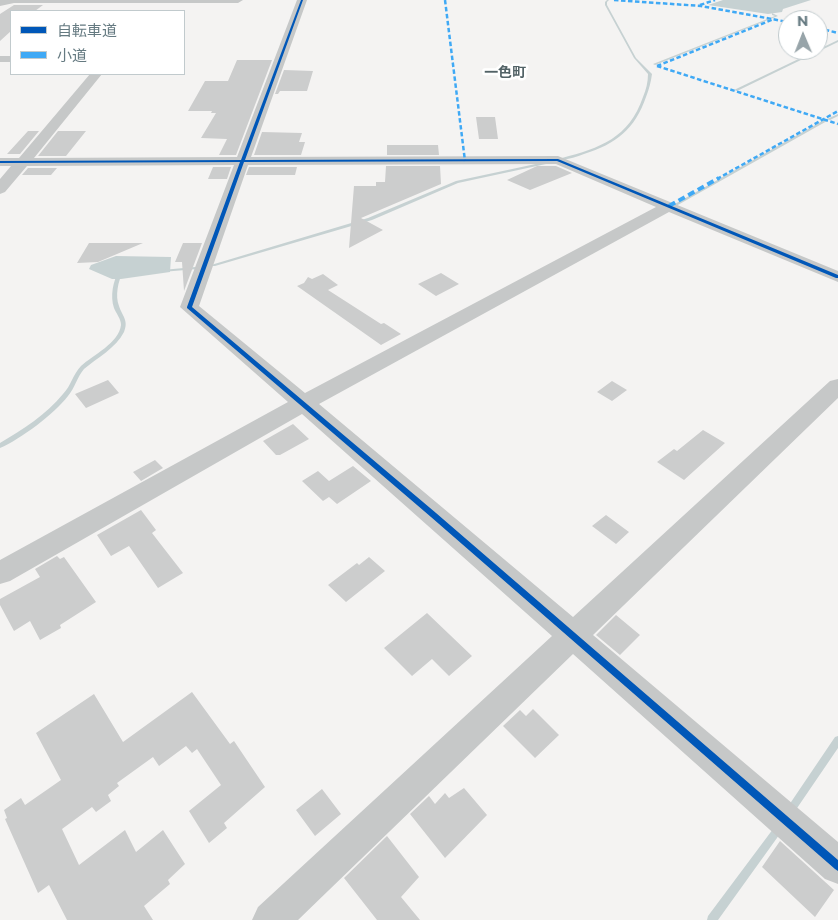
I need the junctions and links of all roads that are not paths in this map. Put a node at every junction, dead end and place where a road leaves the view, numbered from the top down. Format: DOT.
graph roads {
  1 [pos="14,0"];
  2 [pos="159,0"];
  3 [pos="238,0"];
  4 [pos="302,0"];
  5 [pos="0,3"];
  6 [pos="150,10"];
  7 [pos="0,11"];
  8 [pos="95,75"];
  9 [pos="0,162"];
  10 [pos="22,162"];
  11 [pos="243,162"];
  12 [pos="0,189"];
  13 [pos="669,206"];
  14 [pos="838,277"];
  15 [pos="838,386"];
  16 [pos="304,403"];
  17 [pos="0,573"];
  18 [pos="572,636"];
  19 [pos="838,866"];
  20 [pos="270,920"];
  1 -- 2 [label="street"];
  1 -- 5 [label="street"];
  1 -- 7 [label="street"];
  2 -- 3 [label="street"];
  2 -- 6 [label="street"];
  4 -- 11 [label="street"];
  8 -- 10 [label="street"];
  9 -- 10 [label="street"];
  10 -- 11 [label="street"];
  10 -- 12 [label="street"];
  11 -- 13 [label="street"];
  11 -- 16 [label="street"];
  13 -- 14 [label="street"];
  13 -- 16 [label="street"];
  15 -- 18 [label="street"];
  16 -- 17 [label="street"];
  16 -- 18 [label="street"];
  18 -- 19 [label="street"];
  18 -- 20 [label="street"];
}
